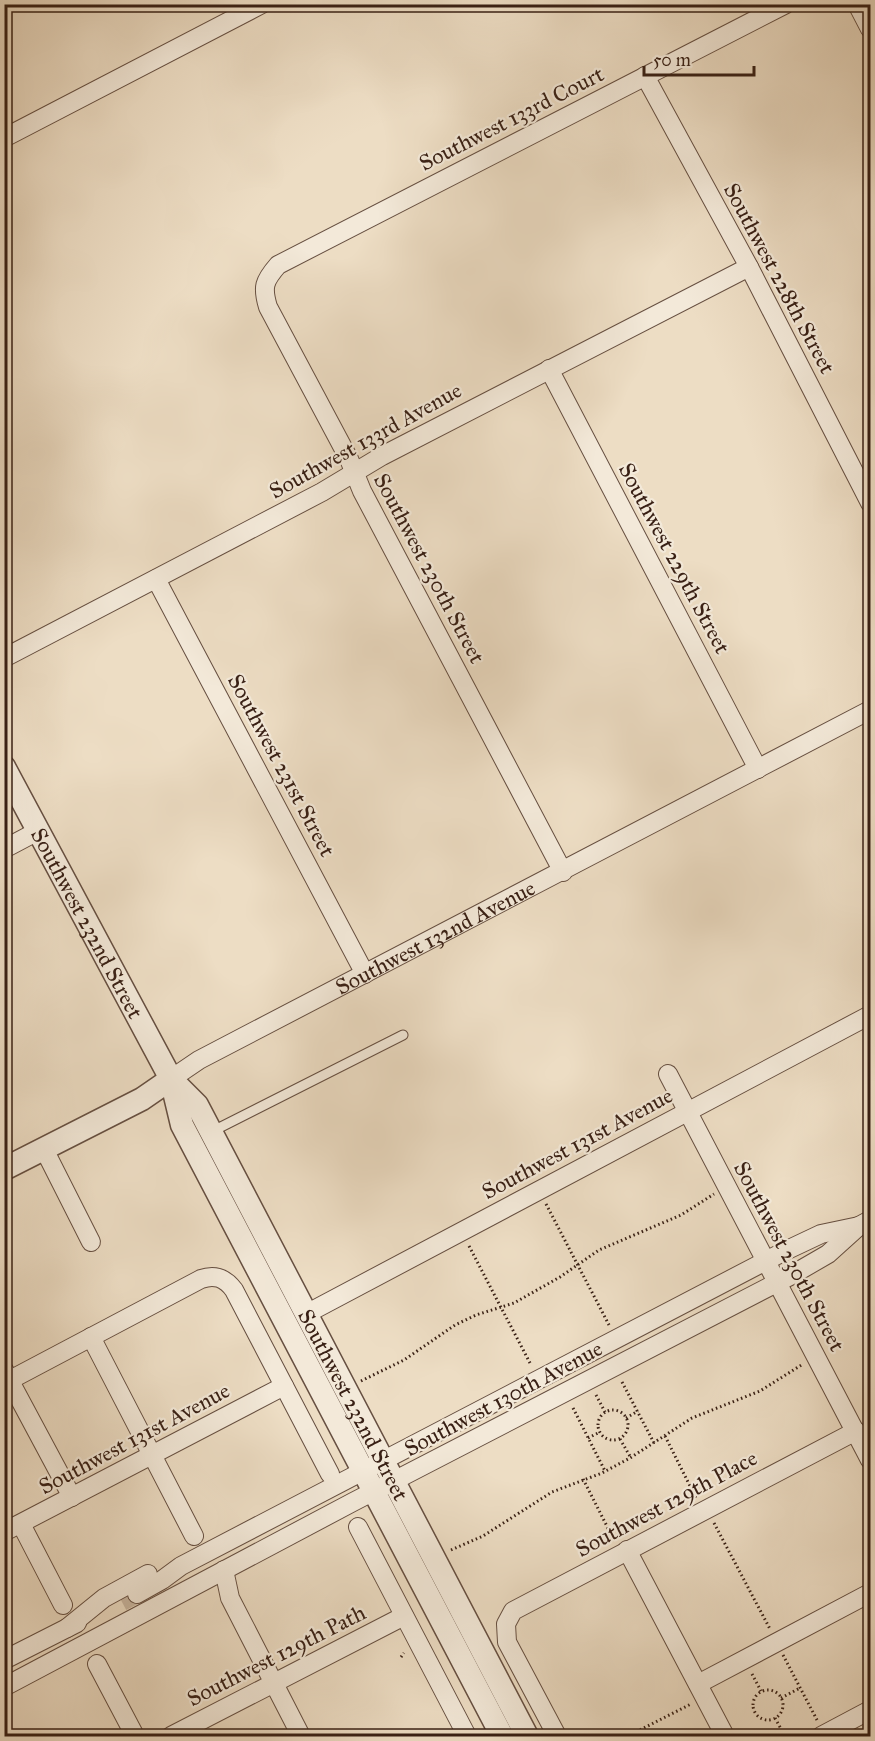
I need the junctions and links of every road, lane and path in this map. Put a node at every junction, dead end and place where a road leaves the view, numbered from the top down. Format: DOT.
graph roads {
  1 [pos="262,4"];
  2 [pos="786,4"];
  3 [pos="857,4"];
  4 [pos="870,29"];
  5 [pos="645,76"];
  6 [pos="4,138"];
  7 [pos="749,267"];
  8 [pos="265,283"];
  9 [pos="549,369"];
  10 [pos="354,474"];
  11 [pos="870,503"];
  12 [pos="156,579"];
  13 [pos="4,658"];
  14 [pos="870,710"];
  15 [pos="4,767"];
  16 [pos="758,769"];
  17 [pos="38,831"];
  18 [pos="4,849"];
  19 [pos="563,872"];
  20 [pos="365,974"];
  21 [pos="870,1015"];
  22 [pos="403,1035"];
  23 [pos="668,1074"];
  24 [pos="171,1079"];
  25 [pos="688,1112"];
  26 [pos="211,1132"];
  27 [pos="44,1149"];
  28 [pos="4,1169"];
  29 [pos="714,1194"];
  30 [pos="546,1204"];
  31 [pos="865,1223"];
  32 [pos="91,1242"];
  33 [pos="468,1245"];
  34 [pos="766,1261"];
  35 [pos="577,1264"];
  36 [pos="777,1282"];
  37 [pos="501,1307"];
  38 [pos="306,1314"];
  39 [pos="610,1326"];
  40 [pos="91,1337"];
  41 [pos="803,1364"];
  42 [pos="532,1367"];
  43 [pos="7,1375"];
  44 [pos="622,1382"];
  45 [pos="357,1383"];
  46 [pos="284,1386"];
  47 [pos="596,1395"];
  48 [pos="573,1408"];
  49 [pos="638,1412"];
  50 [pos="606,1413"];
  51 [pos="626,1418"];
  52 [pos="856,1431"];
  53 [pos="600,1432"];
  54 [pos="664,1436"];
  55 [pos="588,1438"];
  56 [pos="620,1438"];
  57 [pos="654,1443"];
  58 [pos="153,1455"];
  59 [pos="631,1458"];
  60 [pos="870,1460"];
  61 [pos="373,1466"];
  62 [pos="605,1471"];
  63 [pos="330,1474"];
  64 [pos="583,1479"];
  65 [pos="384,1487"];
  66 [pos="72,1497"];
  67 [pos="696,1498"];
  68 [pos="710,1516"];
  69 [pos="21,1524"];
  70 [pos="358,1527"];
  71 [pos="4,1532"];
  72 [pos="194,1536"];
  73 [pos="623,1549"];
  74 [pos="446,1551"];
  75 [pos="181,1566"];
  76 [pos="224,1570"];
  77 [pos="870,1593"];
  78 [pos="123,1601"];
  79 [pos="63,1605"];
  80 [pos="404,1616"];
  81 [pos="120,1626"];
  82 [pos="67,1628"];
  83 [pos="773,1636"];
  84 [pos="781,1650"];
  85 [pos="4,1660"];
  86 [pos="97,1664"];
  87 [pos="752,1674"];
  88 [pos="273,1683"];
  89 [pos="4,1688"];
  90 [pos="800,1688"];
  91 [pos="698,1692"];
  92 [pos="761,1692"];
  93 [pos="781,1698"];
  94 [pos="870,1710"];
  95 [pos="775,1718"];
  96 [pos="819,1728"];
  97 [pos="782,1730"];
  98 [pos="135,1737"];
  99 [pos="171,1737"];
  100 [pos="301,1737"];
  101 [pos="467,1737"];
  102 [pos="502,1737"];
  103 [pos="527,1737"];
  104 [pos="557,1737"];
  105 [pos="628,1737"];
  106 [pos="725,1737"];
  107 [pos="769,1737"];
  108 [pos="785,1737"];
  1 -- 6 [label="street"];
  2 -- 5 [label="street, Southwest 133rd Court"];
  3 -- 4 [label="street"];
  5 -- 7 [label="street, Southwest 228th Street"];
  5 -- 8 [label="street, Southwest 133rd Court"];
  7 -- 9 [label="street, Southwest 133rd Avenue"];
  7 -- 11 [label="street, Southwest 228th Street"];
  8 -- 10 [label="street, Southwest 230th Street"];
  9 -- 10 [label="street, Southwest 133rd Avenue"];
  9 -- 16 [label="street, Southwest 229th Street"];
  10 -- 12 [label="street, Southwest 133rd Avenue"];
  10 -- 19 [label="street, Southwest 230th Street"];
  12 -- 13 [label="street, Southwest 133rd Avenue"];
  12 -- 20 [label="street, Southwest 231st Street"];
  14 -- 16 [label="street, Southwest 132nd Avenue"];
  15 -- 17 [label="street, Southwest 232nd Street"];
  16 -- 19 [label="street, Southwest 132nd Avenue"];
  17 -- 18 [label="street"];
  17 -- 24 [label="street, Southwest 232nd Street"];
  19 -- 20 [label="street, Southwest 132nd Avenue"];
  20 -- 24 [label="street, Southwest 132nd Avenue"];
  21 -- 25 [label="street, Southwest 131st Avenue"];
  22 -- 26 [label="lane"];
  23 -- 25 [label="street, Southwest 230th Street"];
  24 -- 26 [label="street, Southwest 232nd Street"];
  24 -- 27 [label="street, Southwest 132nd Avenue"];
  24 -- 61 [label="street, Southwest 232nd Street"];
  25 -- 34 [label="street, Southwest 230th Street"];
  25 -- 38 [label="street, Southwest 131st Avenue"];
  26 -- 38 [label="street, Southwest 232nd Street"];
  27 -- 28 [label="street, Southwest 132nd Avenue"];
  27 -- 32 [label="street"];
  29 -- 35 [label="path"];
  30 -- 35 [label="path"];
  31 -- 34 [label="street, Southwest 130th Avenue"];
  31 -- 36 [label="street, Southwest 130th Avenue"];
  33 -- 37 [label="path"];
  34 -- 36 [label="street, Southwest 230th Street"];
  34 -- 61 [label="street, Southwest 130th Avenue"];
  35 -- 37 [label="path"];
  35 -- 39 [label="path"];
  36 -- 52 [label="street, Southwest 230th Street"];
  36 -- 65 [label="street, Southwest 130th Avenue"];
  37 -- 42 [label="path"];
  37 -- 45 [label="path"];
  38 -- 61 [label="street, Southwest 232nd Street"];
  40 -- 43 [label="street"];
  40 -- 46 [label="street"];
  40 -- 58 [label="street"];
  41 -- 54 [label="path"];
  43 -- 66 [label="street"];
  44 -- 49 [label="path"];
  46 -- 58 [label="street, Southwest 131st Avenue"];
  46 -- 63 [label="street"];
  47 -- 50 [label="path"];
  48 -- 55 [label="path"];
  49 -- 51 [label="path"];
  49 -- 57 [label="path"];
  50 -- 51 [label="path"];
  50 -- 53 [label="path"];
  51 -- 56 [label="path"];
  52 -- 60 [label="street, Southwest 230th Street"];
  52 -- 73 [label="street, Southwest 129th Place"];
  53 -- 55 [label="path"];
  53 -- 56 [label="path"];
  54 -- 57 [label="path"];
  54 -- 67 [label="path"];
  55 -- 62 [label="path"];
  56 -- 59 [label="path"];
  57 -- 59 [label="path"];
  58 -- 66 [label="street, Southwest 131st Avenue"];
  58 -- 72 [label="street"];
  59 -- 62 [label="path"];
  61 -- 65 [label="street, Southwest 232nd Street"];
  61 -- 75 [label="street, Southwest 130th Avenue"];
  62 -- 64 [label="path"];
  64 -- 73 [label="path"];
  64 -- 74 [label="path"];
  65 -- 76 [label="street, Southwest 130th Avenue"];
  65 -- 102 [label="street, Southwest 232nd Street"];
  65 -- 103 [label="street, Southwest 232nd Street"];
  66 -- 69 [label="street, Southwest 131st Avenue"];
  68 -- 83 [label="path"];
  69 -- 71 [label="street, Southwest 131st Avenue"];
  69 -- 79 [label="street"];
  70 -- 80 [label="street"];
  73 -- 91 [label="street"];
  73 -- 104 [label="street, Southwest 129th Place"];
  75 -- 78 [label="street, Southwest 130th Avenue"];
  75 -- 82 [label="street, Southwest 130th Avenue"];
  76 -- 81 [label="street, Southwest 130th Avenue"];
  76 -- 88 [label="street"];
  77 -- 91 [label="street"];
  78 -- 81 [label="street"];
  78 -- 82 [label="street, Southwest 130th Avenue"];
  80 -- 88 [label="street, Southwest 129th Path"];
  80 -- 101 [label="street"];
  81 -- 89 [label="street, Southwest 130th Avenue"];
  82 -- 85 [label="street, Southwest 130th Avenue"];
  84 -- 90 [label="path"];
  86 -- 98 [label="street"];
  87 -- 92 [label="path"];
  88 -- 99 [label="street, Southwest 129th Path"];
  88 -- 100 [label="street"];
  90 -- 93 [label="path"];
  90 -- 96 [label="path"];
  91 -- 105 [label="path"];
  91 -- 106 [label="street"];
  92 -- 93 [label="path"];
  92 -- 95 [label="path"];
  93 -- 95 [label="path"];
  94 -- 96 [label="street"];
  95 -- 97 [label="path"];
  97 -- 107 [label="path"];
  97 -- 108 [label="path"];
}
